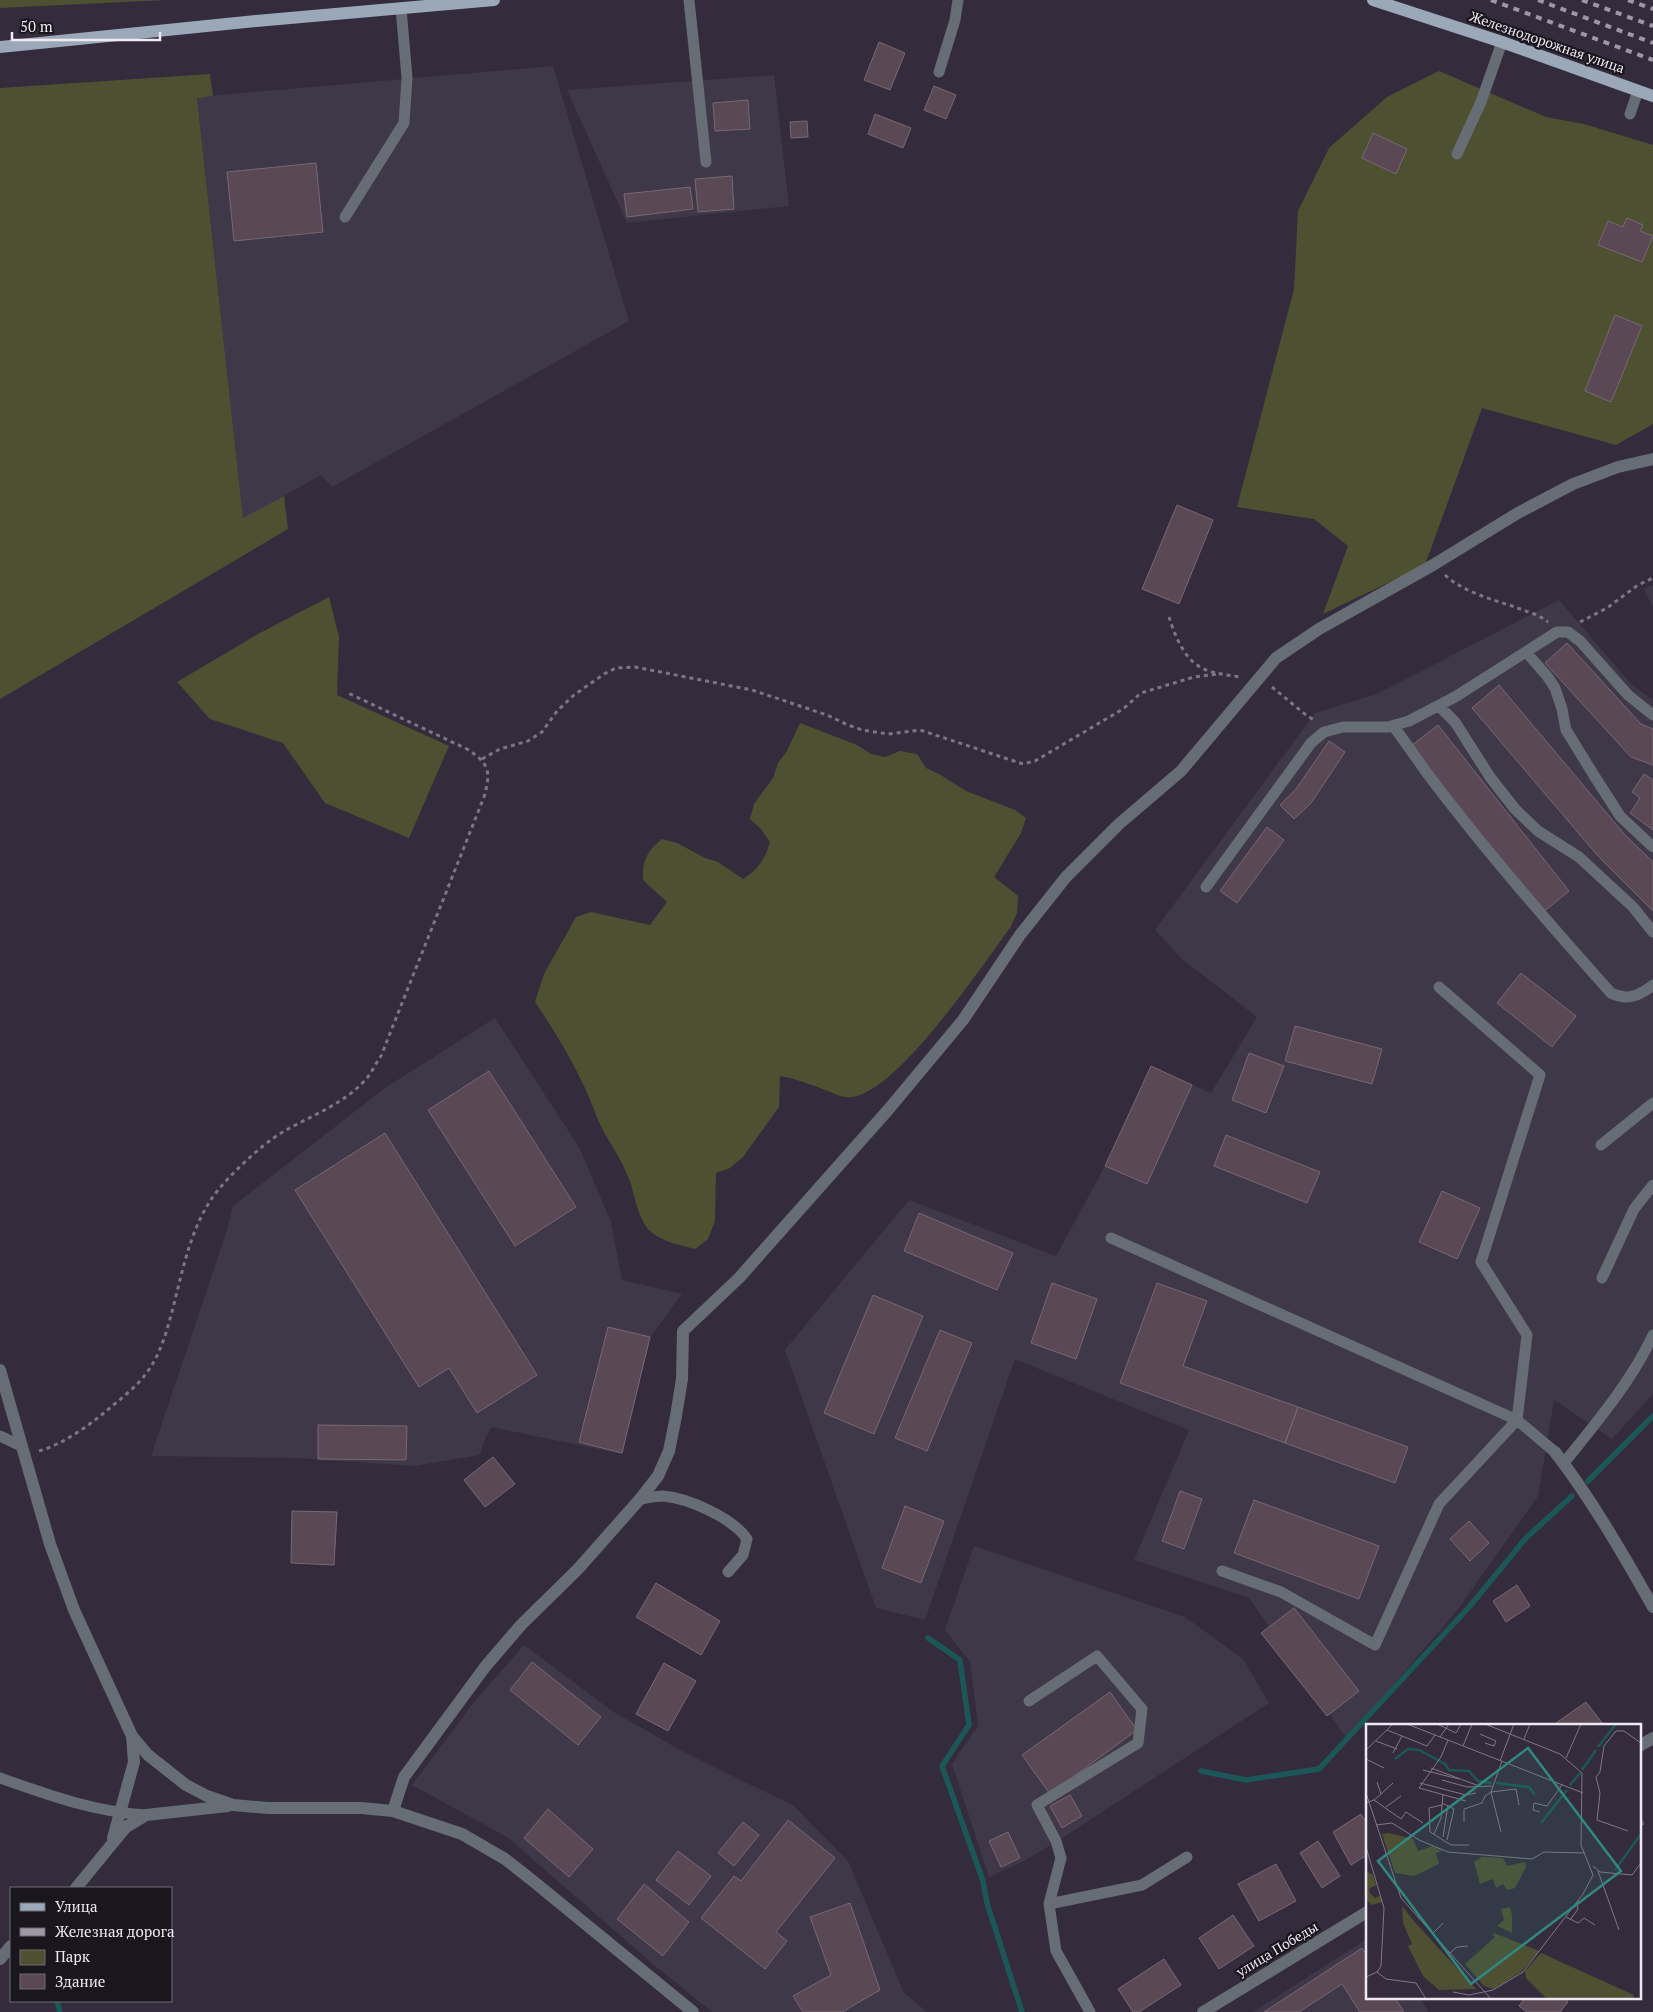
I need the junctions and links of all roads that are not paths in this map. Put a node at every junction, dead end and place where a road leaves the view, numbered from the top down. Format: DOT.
graph roads {
  1 [pos="494,0"];
  2 [pos="689,0"];
  3 [pos="958,0"];
  4 [pos="1373,0"];
  5 [pos="401,8"];
  6 [pos="1502,42"];
  7 [pos="0,47"];
  8 [pos="939,72"];
  9 [pos="1638,91"];
  10 [pos="1653,96"];
  11 [pos="1630,114"];
  12 [pos="1457,154"];
  13 [pos="706,162"];
  14 [pos="345,218"];
  15 [pos="1653,459"];
  16 [pos="1526,652"];
  17 [pos="1439,706"];
  18 [pos="1653,715"];
  19 [pos="1394,726"];
  20 [pos="1653,847"];
  21 [pos="1206,887"];
  22 [pos="1653,932"];
  23 [pos="1653,984"];
  24 [pos="1439,987"];
  25 [pos="1653,1103"];
  26 [pos="1602,1145"];
  27 [pos="1653,1185"];
  28 [pos="1112,1238"];
  29 [pos="1602,1278"];
  30 [pos="1653,1335"];
  31 [pos="1649,1351"];
  32 [pos="0,1370"];
  33 [pos="1517,1420"];
  34 [pos="0,1436"];
  35 [pos="22,1450"];
  36 [pos="1555,1452"];
  37 [pos="1564,1463"];
  38 [pos="640,1499"];
  39 [pos="1222,1571"];
  40 [pos="728,1572"];
  41 [pos="1653,1607"];
  42 [pos="1029,1701"];
  43 [pos="132,1736"];
  44 [pos="1653,1738"];
  45 [pos="1640,1745"];
  46 [pos="0,1778"];
  47 [pos="233,1805"];
  48 [pos="393,1811"];
  49 [pos="121,1814"];
  50 [pos="146,1815"];
  51 [pos="111,1844"];
  52 [pos="1187,1857"];
  53 [pos="77,1887"];
  54 [pos="1049,1904"];
  55 [pos="1366,1913"];
  56 [pos="10,1947"];
  57 [pos="0,1959"];
  58 [pos="693,2012"];
  59 [pos="1090,2012"];
  60 [pos="1203,2012"];
  1 -- 5 [label="main road"];
  2 -- 13 [label="lane"];
  3 -- 8 [label="lane"];
  4 -- 6 [label="main road, Железнодорожная улица"];
  5 -- 7 [label="main road"];
  5 -- 14 [label="lane"];
  6 -- 9 [label="main road, Железнодорожная улица"];
  6 -- 12 [label="lane"];
  9 -- 10 [label="main road, Железнодорожная улица"];
  9 -- 11 [label="lane"];
  15 -- 38 [label="street"];
  16 -- 17 [label="lane"];
  16 -- 18 [label="lane"];
  16 -- 20 [label="lane"];
  17 -- 19 [label="lane"];
  17 -- 22 [label="lane"];
  19 -- 21 [label="lane"];
  19 -- 23 [label="lane"];
  24 -- 33 [label="lane"];
  25 -- 26 [label="lane"];
  27 -- 29 [label="lane"];
  28 -- 33 [label="lane"];
  30 -- 31 [label="lane"];
  31 -- 37 [label="lane"];
  32 -- 35 [label="street"];
  33 -- 36 [label="lane"];
  33 -- 39 [label="lane"];
  34 -- 35 [label="lane"];
  35 -- 43 [label="street"];
  36 -- 37 [label="street"];
  37 -- 41 [label="street"];
  38 -- 40 [label="lane"];
  38 -- 48 [label="street"];
  42 -- 54 [label="lane"];
  43 -- 47 [label="street"];
  43 -- 49 [label="street"];
  44 -- 45 [label="street"];
  46 -- 49 [label="lane"];
  47 -- 48 [label="street"];
  47 -- 50 [label="street"];
  48 -- 58 [label="street"];
  49 -- 50 [label="lane"];
  49 -- 51 [label="street"];
  50 -- 51 [label="street"];
  51 -- 53 [label="street"];
  52 -- 54 [label="lane"];
  54 -- 59 [label="lane"];
  55 -- 60 [label="street, улица Победы"];
  56 -- 57 [label="street"];
}
